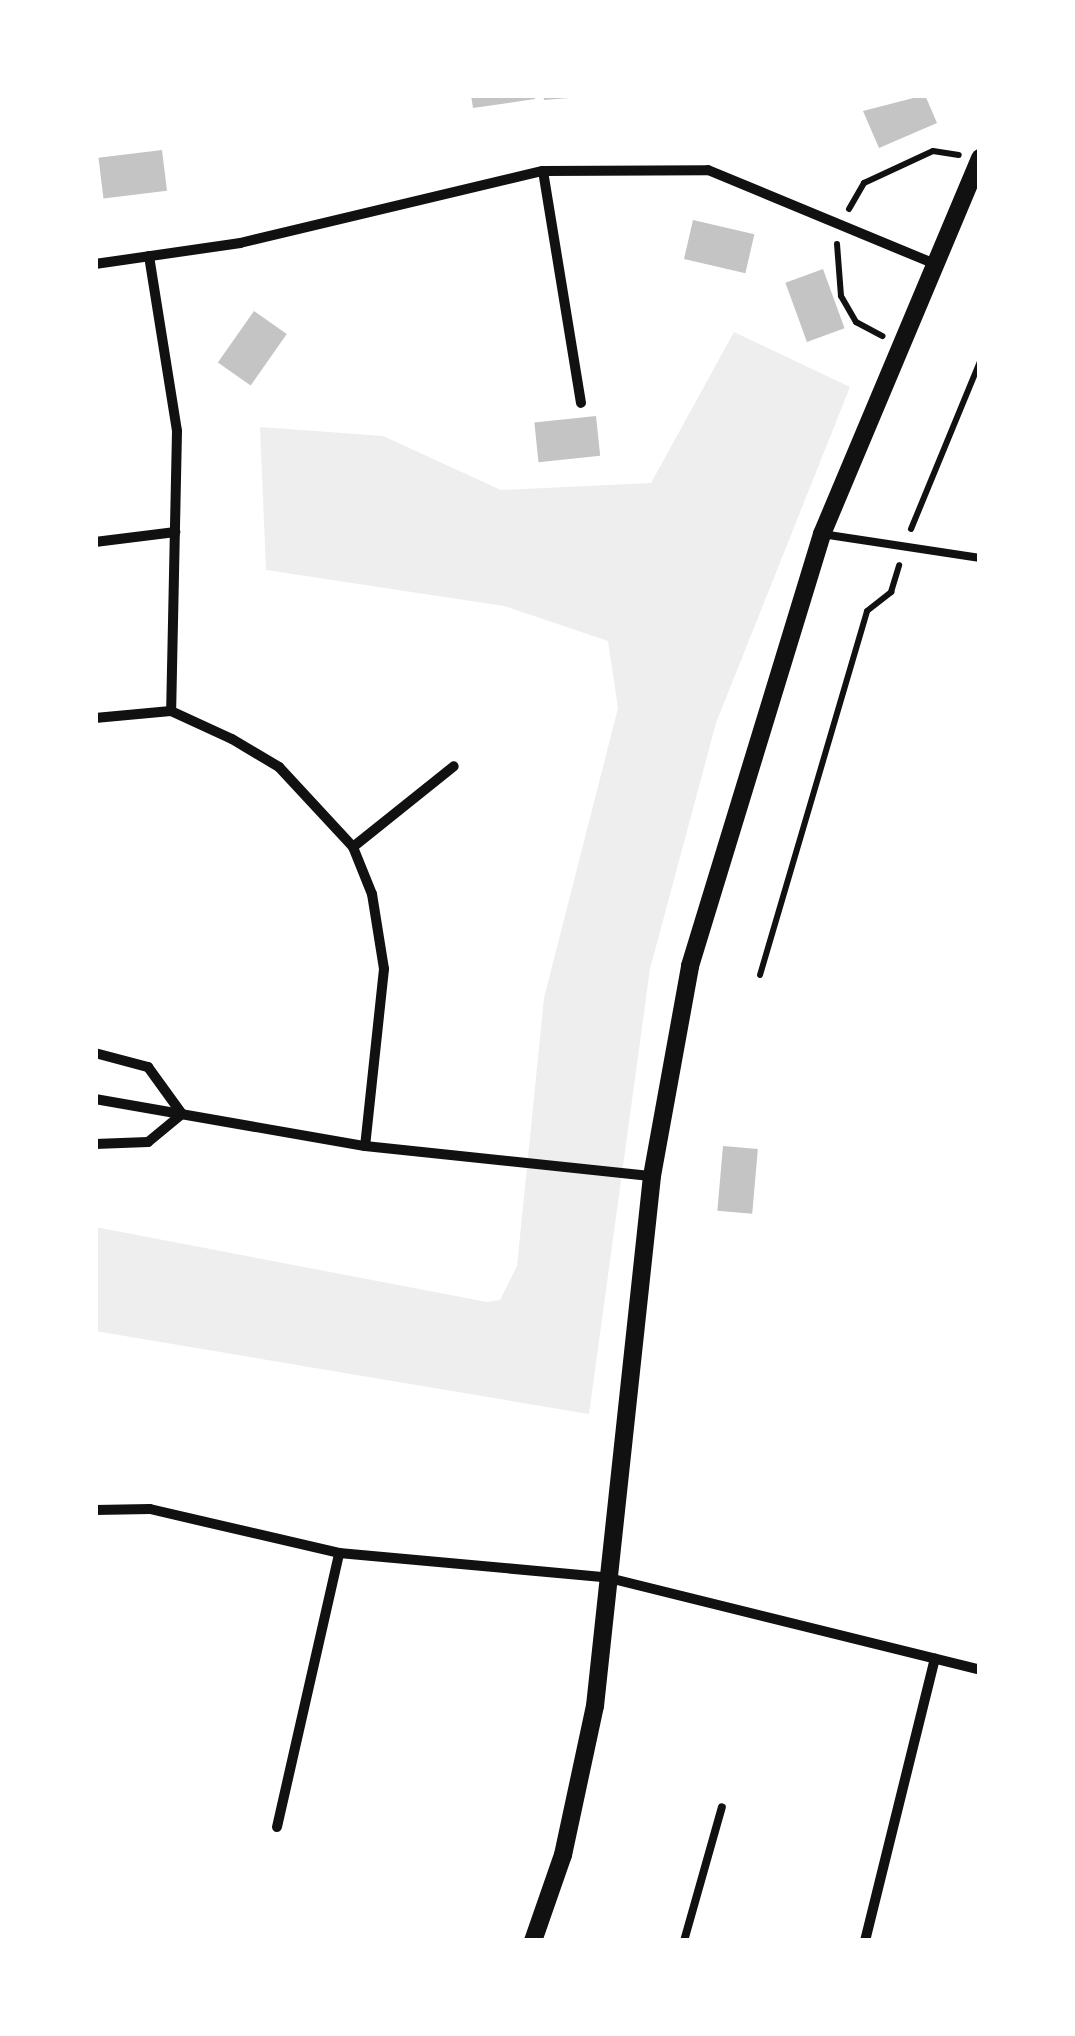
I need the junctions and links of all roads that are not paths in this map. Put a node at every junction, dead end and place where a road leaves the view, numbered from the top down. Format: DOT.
graph roads {
  1 [pos="980,158"];
  2 [pos="543,172"];
  3 [pos="150,256"];
  4 [pos="933,262"];
  5 [pos="95,264"];
  6 [pos="581,402"];
  7 [pos="175,532"];
  8 [pos="822,534"];
  9 [pos="95,542"];
  10 [pos="980,558"];
  11 [pos="171,711"];
  12 [pos="95,718"];
  13 [pos="454,766"];
  14 [pos="353,848"];
  15 [pos="95,1053"];
  16 [pos="95,1098"];
  17 [pos="182,1114"];
  18 [pos="95,1144"];
  19 [pos="365,1146"];
  20 [pos="652,1176"];
  21 [pos="95,1510"];
  22 [pos="339,1553"];
  23 [pos="605,1577"];
  24 [pos="935,1659"];
  25 [pos="980,1670"];
  26 [pos="722,1807"];
  27 [pos="277,1827"];
  28 [pos="533,1941"];
  29 [pos="684,1941"];
  30 [pos="865,1941"];
  1 -- 4 [label="street"];
  2 -- 3 [label="street"];
  2 -- 4 [label="street"];
  2 -- 6 [label="street"];
  3 -- 5 [label="street"];
  3 -- 7 [label="street"];
  4 -- 8 [label="street"];
  7 -- 9 [label="street"];
  7 -- 11 [label="street"];
  8 -- 10 [label="lane"];
  8 -- 20 [label="street"];
  11 -- 12 [label="street"];
  11 -- 14 [label="street"];
  13 -- 14 [label="street"];
  14 -- 19 [label="street"];
  15 -- 17 [label="street"];
  16 -- 17 [label="street"];
  17 -- 18 [label="street"];
  17 -- 19 [label="street"];
  19 -- 20 [label="street"];
  20 -- 23 [label="street"];
  21 -- 22 [label="street"];
  22 -- 23 [label="street"];
  22 -- 27 [label="street"];
  23 -- 24 [label="street"];
  23 -- 28 [label="street"];
  24 -- 25 [label="street"];
  24 -- 30 [label="street"];
  26 -- 29 [label="lane"];
}
